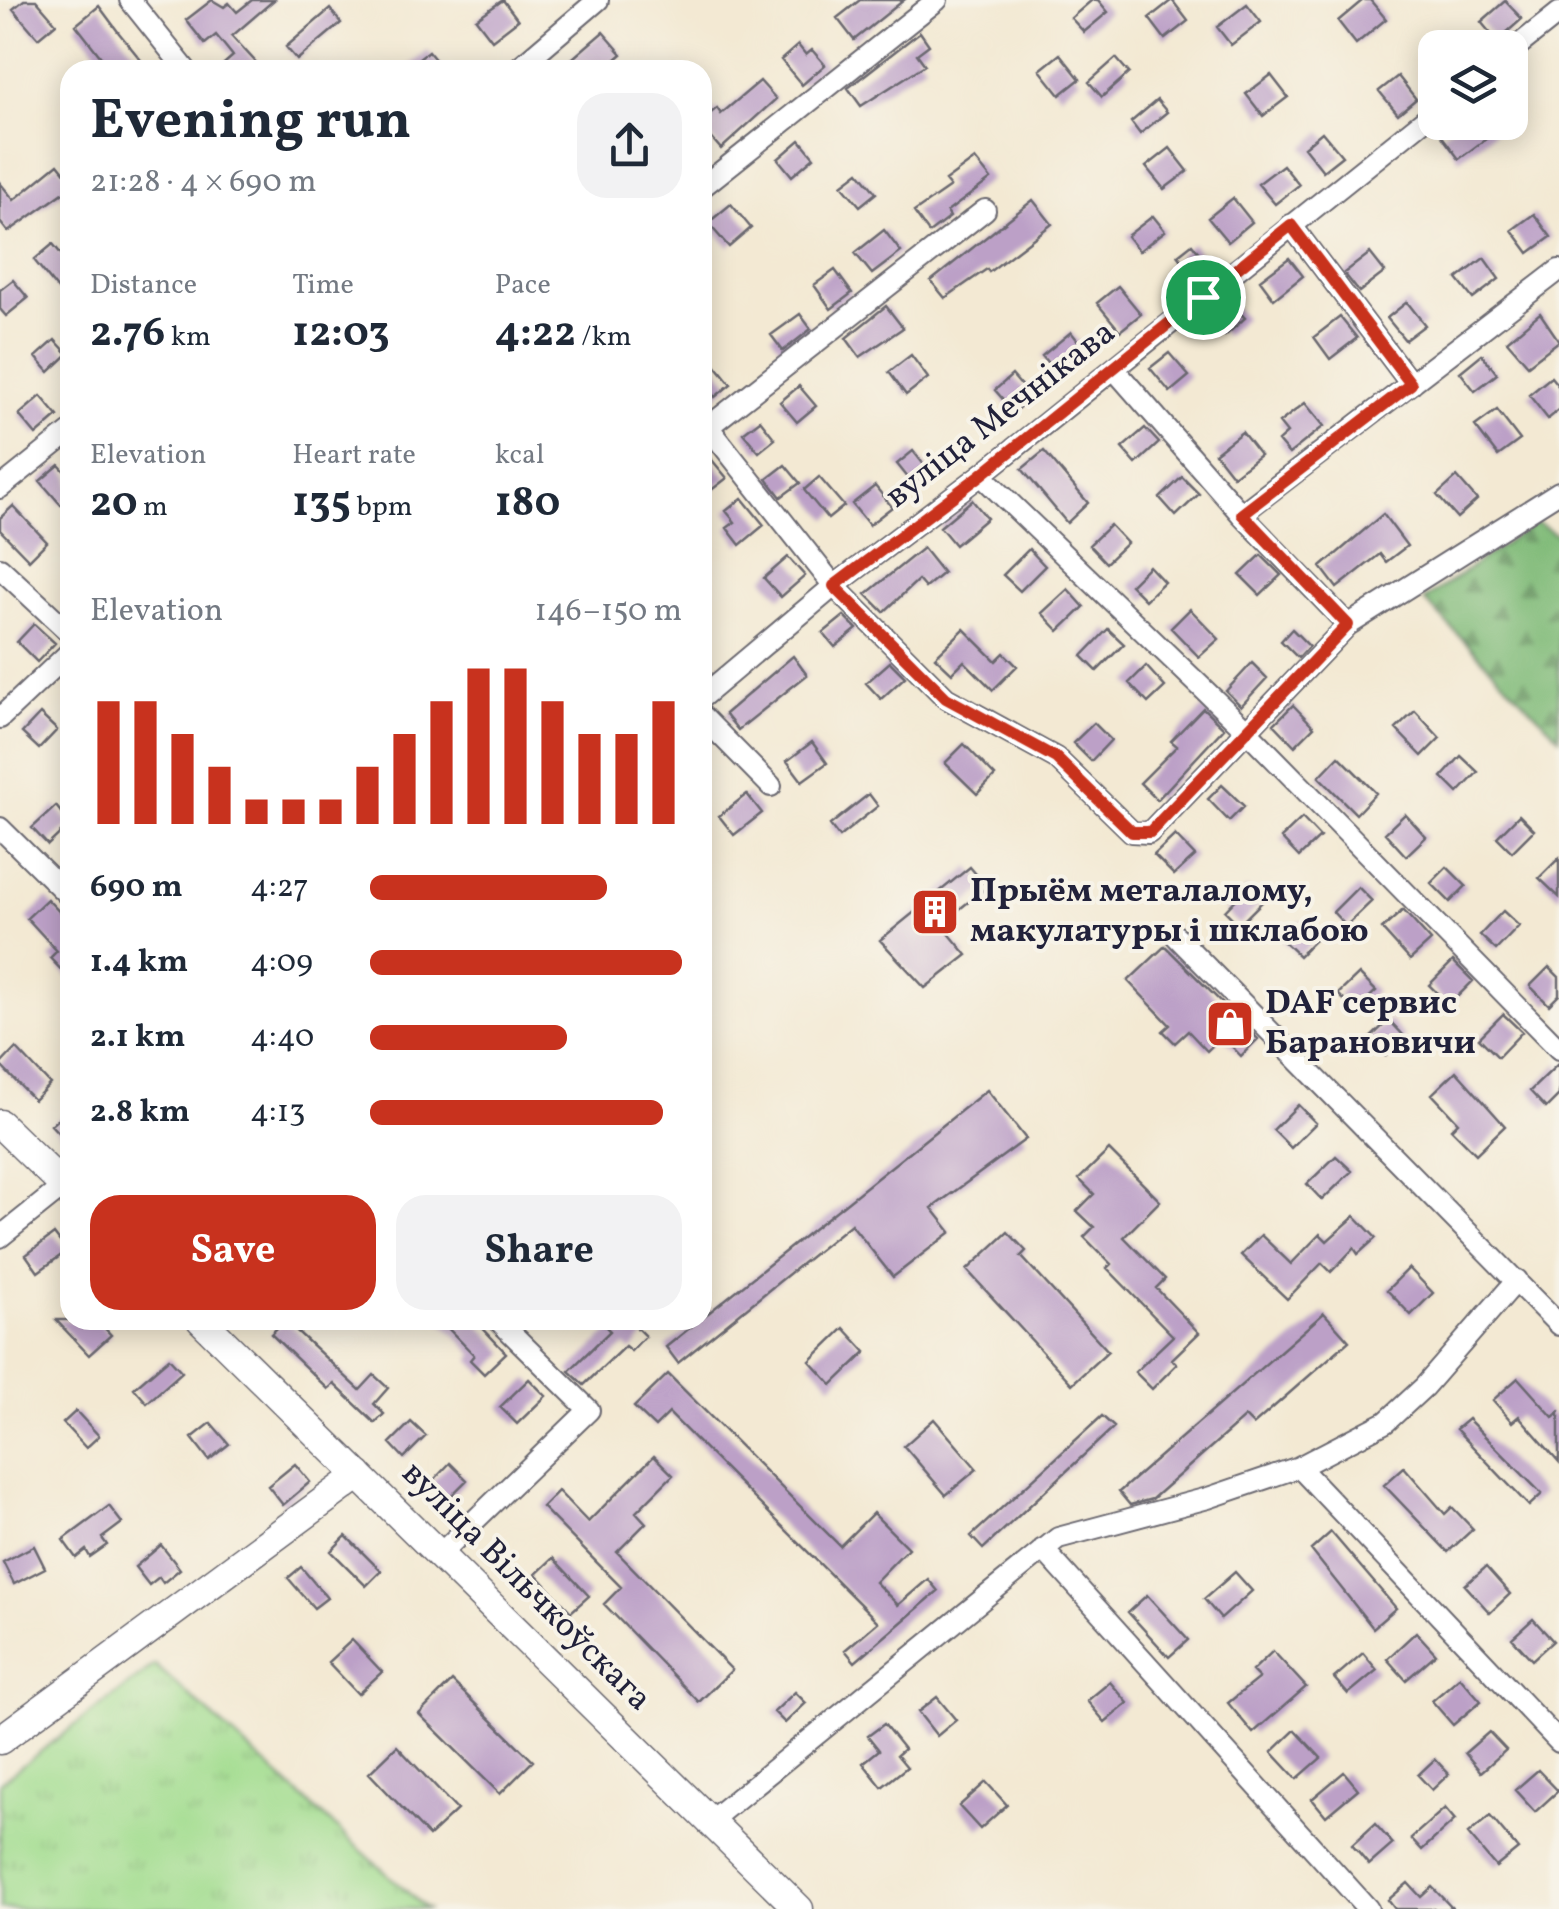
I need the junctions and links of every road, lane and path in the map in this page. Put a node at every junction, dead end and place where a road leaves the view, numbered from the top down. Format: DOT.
graph roads {
  1 [pos="130,0"];
  2 [pos="598,0"];
  3 [pos="937,0"];
  4 [pos="1559,14"];
  5 [pos="1528,38"];
  6 [pos="178,60"];
  7 [pos="528,60"];
  8 [pos="1418,124"];
  9 [pos="712,179"];
  10 [pos="986,210"];
  11 [pos="1291,225"];
  12 [pos="1559,270"];
  13 [pos="1114,369"];
  14 [pos="1411,384"];
  15 [pos="712,418"];
  16 [pos="712,432"];
  17 [pos="60,440"];
  18 [pos="981,475"];
  19 [pos="0,488"];
  20 [pos="1559,492"];
  21 [pos="1242,514"];
  22 [pos="0,568"];
  23 [pos="834,586"];
  24 [pos="60,624"];
  25 [pos="1348,625"];
  26 [pos="60,661"];
  27 [pos="712,689"];
  28 [pos="0,718"];
  29 [pos="712,726"];
  30 [pos="1247,731"];
  31 [pos="771,786"];
  32 [pos="0,828"];
  33 [pos="60,888"];
  34 [pos="1176,936"];
  35 [pos="1559,1049"];
  36 [pos="0,1124"];
  37 [pos="60,1180"];
  38 [pos="60,1193"];
  39 [pos="0,1236"];
  40 [pos="1517,1280"];
  41 [pos="1559,1325"];
  42 [pos="211,1330"];
  43 [pos="508,1330"];
  44 [pos="1299,1467"];
  45 [pos="360,1475"];
  46 [pos="1042,1549"];
  47 [pos="440,1554"];
  48 [pos="0,1740"];
  49 [pos="1559,1742"];
  50 [pos="710,1821"];
  51 [pos="799,1909"];
  52 [pos="1368,1909"];
  1 -- 6 [label="street"];
  2 -- 7 [label="street"];
  3 -- 9 [label="street"];
  4 -- 5 [label="street"];
  8 -- 11 [label="street, вуліца Мечнікава"];
  10 -- 15 [label="street"];
  11 -- 13 [label="street, вуліца Мечнікава"];
  11 -- 14 [label="street"];
  12 -- 14 [label="street"];
  13 -- 18 [label="street, вуліца Мечнікава"];
  13 -- 21 [label="street"];
  14 -- 21 [label="street"];
  16 -- 23 [label="street"];
  17 -- 19 [label="street"];
  18 -- 23 [label="street, вуліца Мечнікава"];
  18 -- 30 [label="street"];
  20 -- 25 [label="street"];
  21 -- 25 [label="street"];
  22 -- 24 [label="street"];
  23 -- 27 [label="street, вуліца Мечнікава"];
  23 -- 30 [label="street"];
  25 -- 30 [label="street"];
  26 -- 28 [label="street"];
  29 -- 31 [label="street"];
  30 -- 35 [label="street"];
  32 -- 33 [label="street"];
  34 -- 40 [label="street"];
  36 -- 37 [label="main road"];
  38 -- 39 [label="street"];
  40 -- 41 [label="street"];
  40 -- 44 [label="street"];
  42 -- 45 [label="main road, вуліца Вільчкоўскага"];
  43 -- 47 [label="street"];
  44 -- 46 [label="street"];
  44 -- 49 [label="street"];
  45 -- 47 [label="main road, вуліца Вільчкоўскага"];
  45 -- 48 [label="main road"];
  46 -- 50 [label="street"];
  46 -- 52 [label="street"];
  47 -- 50 [label="main road, вуліца Вільчкоўскага"];
  50 -- 51 [label="main road, вуліца Вільчкоўскага"];
}
